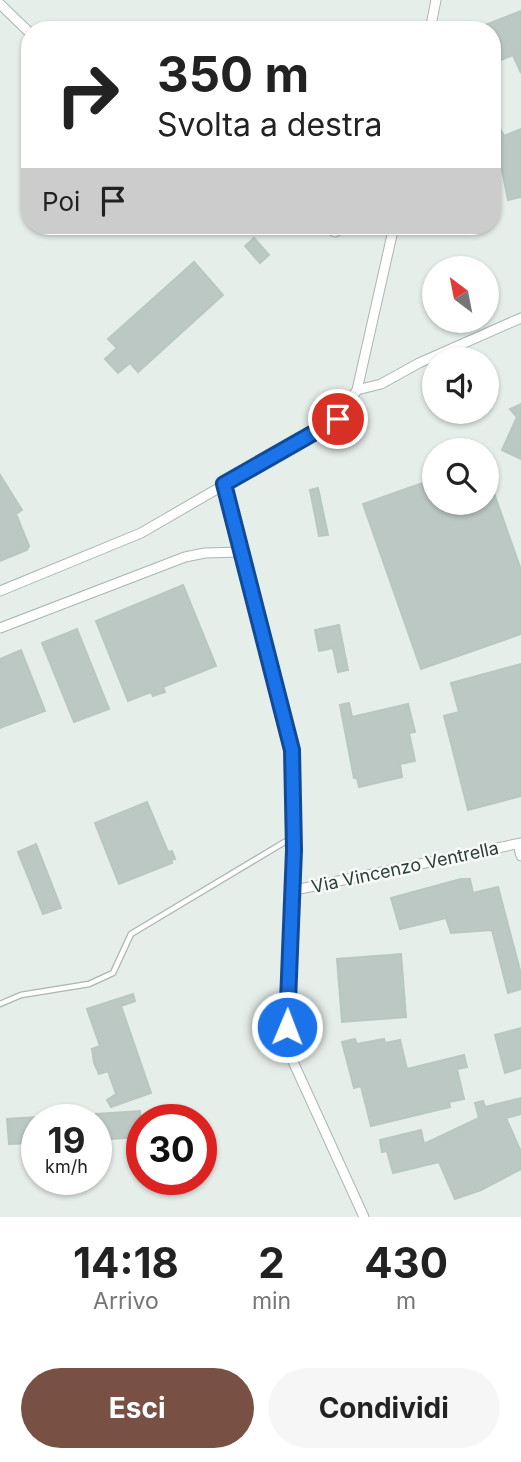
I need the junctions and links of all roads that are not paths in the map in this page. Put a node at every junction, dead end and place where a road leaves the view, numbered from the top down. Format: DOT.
graph roads {
  1 [pos="436,0"];
  2 [pos="0,4"];
  3 [pos="432,21"];
  4 [pos="21,24"];
  5 [pos="392,235"];
  6 [pos="521,318"];
  7 [pos="357,390"];
  8 [pos="224,484"];
  9 [pos="242,552"];
  10 [pos="0,591"];
  11 [pos="0,628"];
  12 [pos="293,836"];
  13 [pos="520,844"];
  14 [pos="521,856"];
  15 [pos="290,891"];
  16 [pos="0,1004"];
  17 [pos="364,1217"];
  1 -- 3 [label="street"];
  2 -- 4 [label="street"];
  5 -- 7 [label="street"];
  6 -- 7 [label="street"];
  7 -- 8 [label="street"];
  8 -- 9 [label="street"];
  8 -- 10 [label="street"];
  9 -- 11 [label="street"];
  9 -- 12 [label="street"];
  12 -- 15 [label="street"];
  12 -- 16 [label="lane"];
  13 -- 14 [label="street"];
  13 -- 15 [label="street, Via Vincenzo Ventrella"];
  15 -- 17 [label="street"];
}
